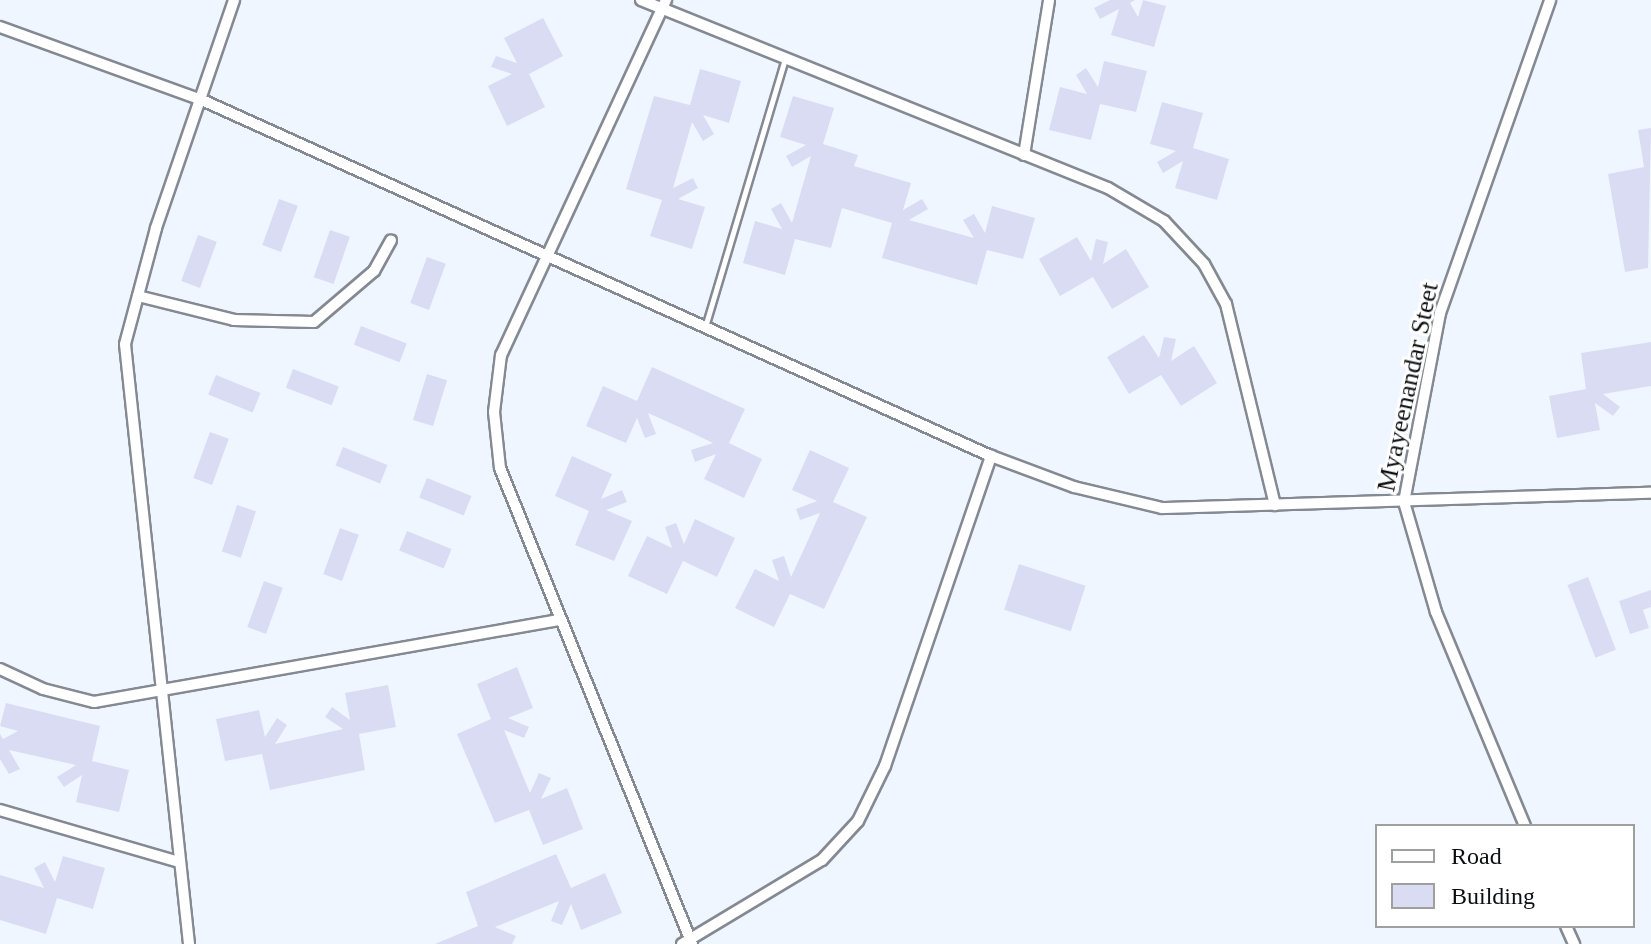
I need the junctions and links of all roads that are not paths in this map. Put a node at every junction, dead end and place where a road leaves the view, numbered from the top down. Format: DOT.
graph roads {
  1 [pos="234,0"];
  2 [pos="641,0"];
  3 [pos="1049,0"];
  4 [pos="1550,0"];
  5 [pos="664,5"];
  6 [pos="0,27"];
  7 [pos="785,59"];
  8 [pos="202,100"];
  9 [pos="1024,155"];
  10 [pos="391,240"];
  11 [pos="550,259"];
  12 [pos="138,296"];
  13 [pos="705,328"];
  14 [pos="991,456"];
  15 [pos="1651,493"];
  16 [pos="1404,502"];
  17 [pos="1275,505"];
  18 [pos="559,620"];
  19 [pos="0,669"];
  20 [pos="160,690"];
  21 [pos="0,810"];
  22 [pos="1524,824"];
  23 [pos="179,862"];
  24 [pos="688,943"];
  25 [pos="189,944"];
  1 -- 8 [label="street"];
  2 -- 5 [label="street"];
  3 -- 9 [label="street"];
  4 -- 16 [label="street, Myayeenandar Steet"];
  5 -- 7 [label="street"];
  5 -- 11 [label="street"];
  6 -- 8 [label="street"];
  7 -- 9 [label="street"];
  7 -- 13 [label="lane"];
  8 -- 11 [label="street"];
  8 -- 12 [label="street"];
  9 -- 17 [label="street"];
  10 -- 12 [label="street"];
  11 -- 13 [label="street"];
  11 -- 18 [label="street"];
  12 -- 20 [label="street"];
  13 -- 14 [label="street"];
  14 -- 17 [label="street"];
  14 -- 24 [label="street"];
  15 -- 16 [label="street"];
  16 -- 17 [label="street"];
  16 -- 22 [label="street, Myayeenandar Steet"];
  18 -- 20 [label="street"];
  18 -- 24 [label="street"];
  19 -- 20 [label="street"];
  20 -- 23 [label="street"];
  21 -- 23 [label="street"];
  23 -- 25 [label="street"];
}
